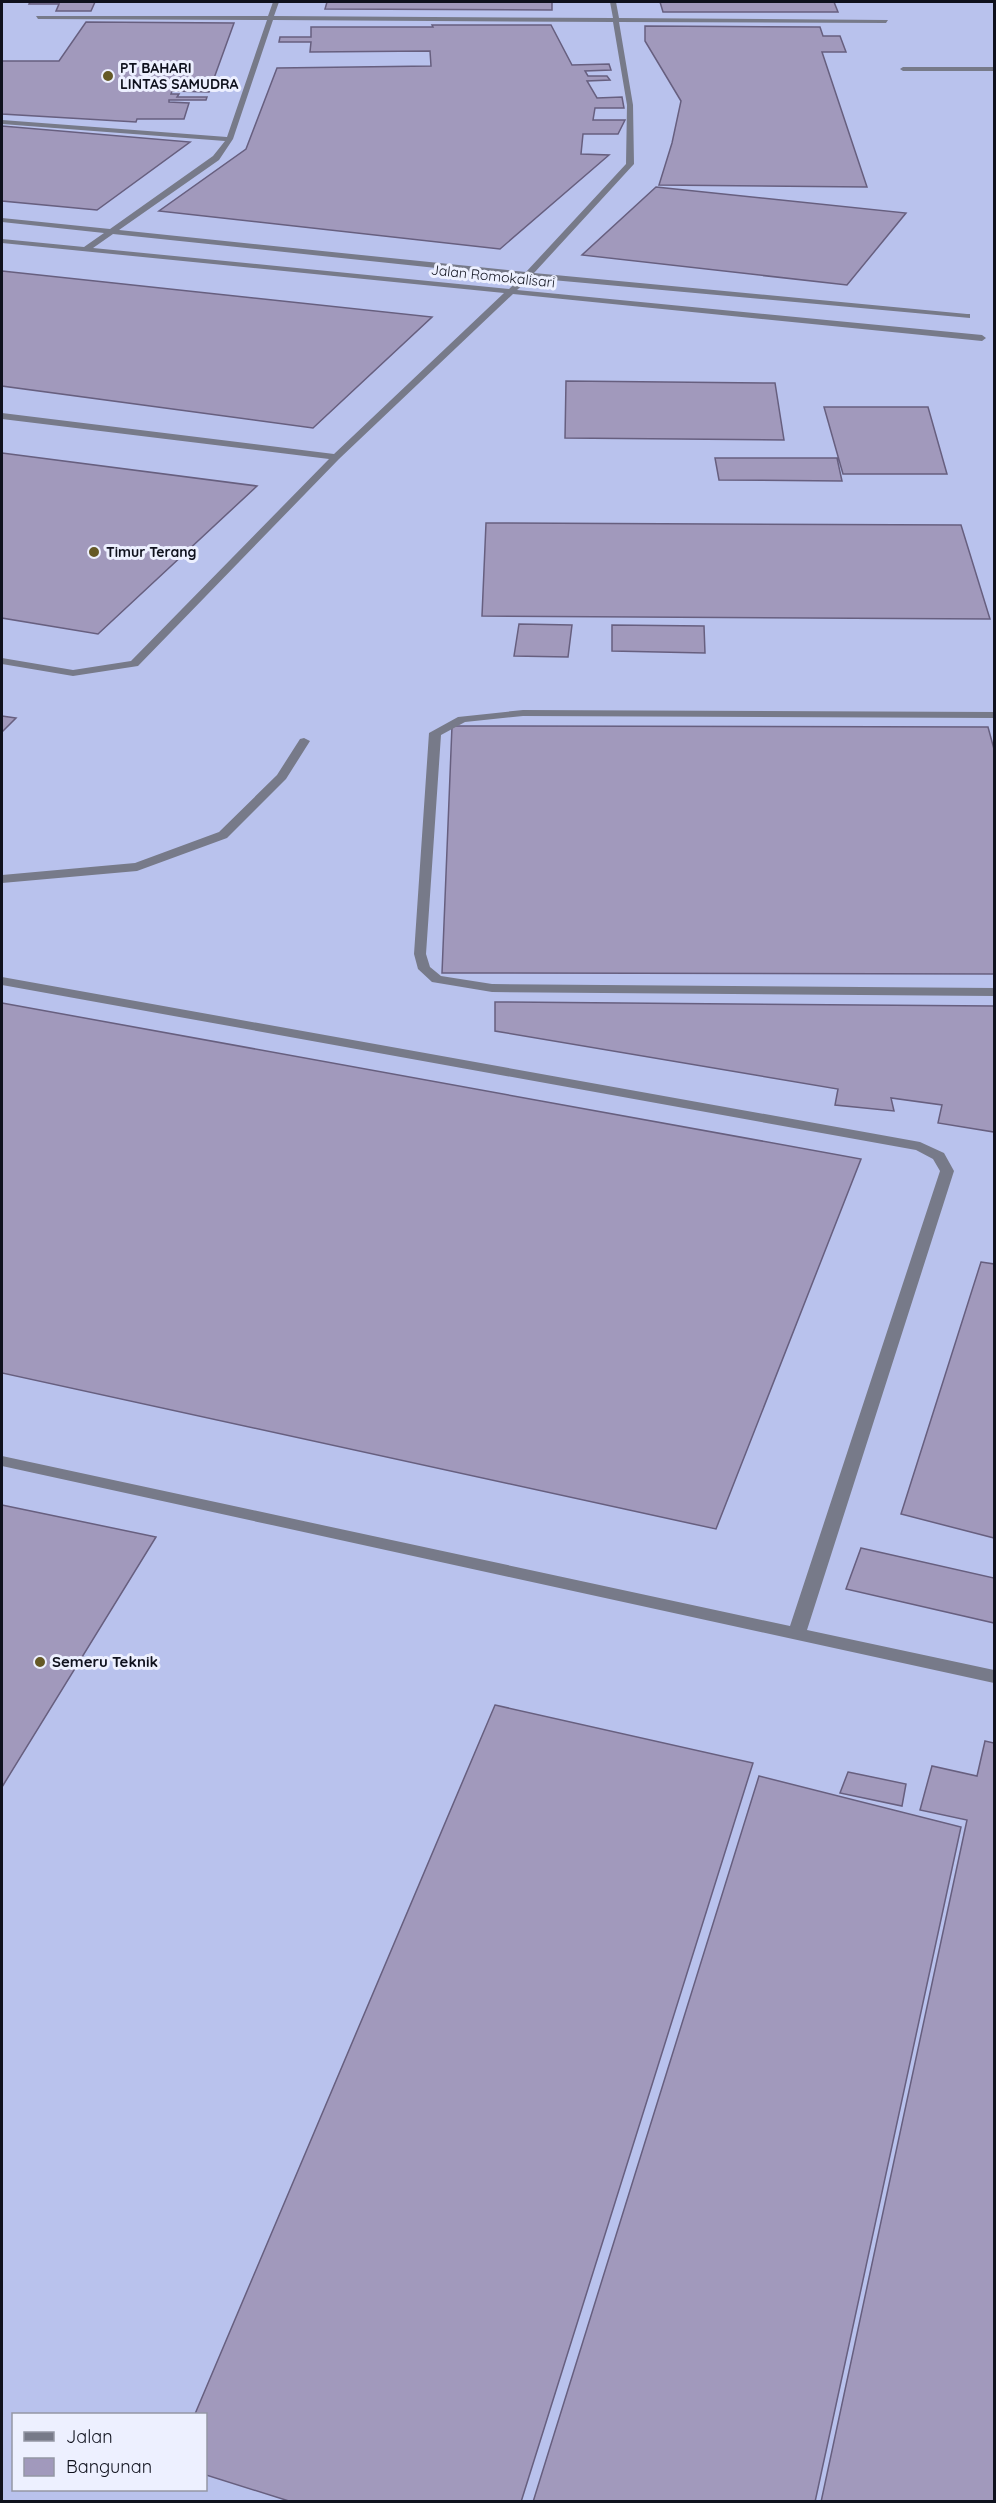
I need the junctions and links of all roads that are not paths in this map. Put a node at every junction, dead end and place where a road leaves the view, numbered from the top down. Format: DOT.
graph roads {
  1 [pos="276,2"];
  2 [pos="613,2"];
  3 [pos="38,17"];
  4 [pos="271,18"];
  5 [pos="614,20"];
  6 [pos="886,21"];
  7 [pos="903,69"];
  8 [pos="994,69"];
  9 [pos="2,122"];
  10 [pos="230,139"];
  11 [pos="2,220"];
  12 [pos="113,230"];
  13 [pos="2,241"];
  14 [pos="85,250"];
  15 [pos="528,275"];
  16 [pos="511,291"];
  17 [pos="967,316"];
  18 [pos="982,338"];
  19 [pos="2,416"];
  20 [pos="336,457"];
  21 [pos="2,661"];
  22 [pos="994,715"];
  23 [pos="304,741"];
  24 [pos="2,879"];
  25 [pos="2,981"];
  26 [pos="994,992"];
  27 [pos="2,1461"];
  28 [pos="796,1635"];
  29 [pos="994,1677"];
  1 -- 4 [label="lane"];
  2 -- 5 [label="lane"];
  3 -- 4 [label="lane"];
  4 -- 5 [label="lane"];
  4 -- 10 [label="lane"];
  5 -- 6 [label="lane"];
  5 -- 15 [label="lane"];
  7 -- 8 [label="lane"];
  9 -- 10 [label="lane"];
  10 -- 12 [label="lane"];
  11 -- 12 [label="lane, Jalan Romokalisari"];
  12 -- 14 [label="lane"];
  12 -- 15 [label="lane, Jalan Romokalisari"];
  13 -- 14 [label="lane, Jalan Romokalisari"];
  14 -- 16 [label="lane, Jalan Romokalisari"];
  15 -- 16 [label="lane"];
  15 -- 17 [label="lane, Jalan Romokalisari"];
  16 -- 18 [label="lane, Jalan Romokalisari"];
  16 -- 20 [label="lane"];
  19 -- 20 [label="lane"];
  20 -- 21 [label="lane"];
  22 -- 26 [label="lane"];
  23 -- 24 [label="lane"];
  25 -- 28 [label="lane"];
  27 -- 28 [label="lane"];
  28 -- 29 [label="lane"];
}
